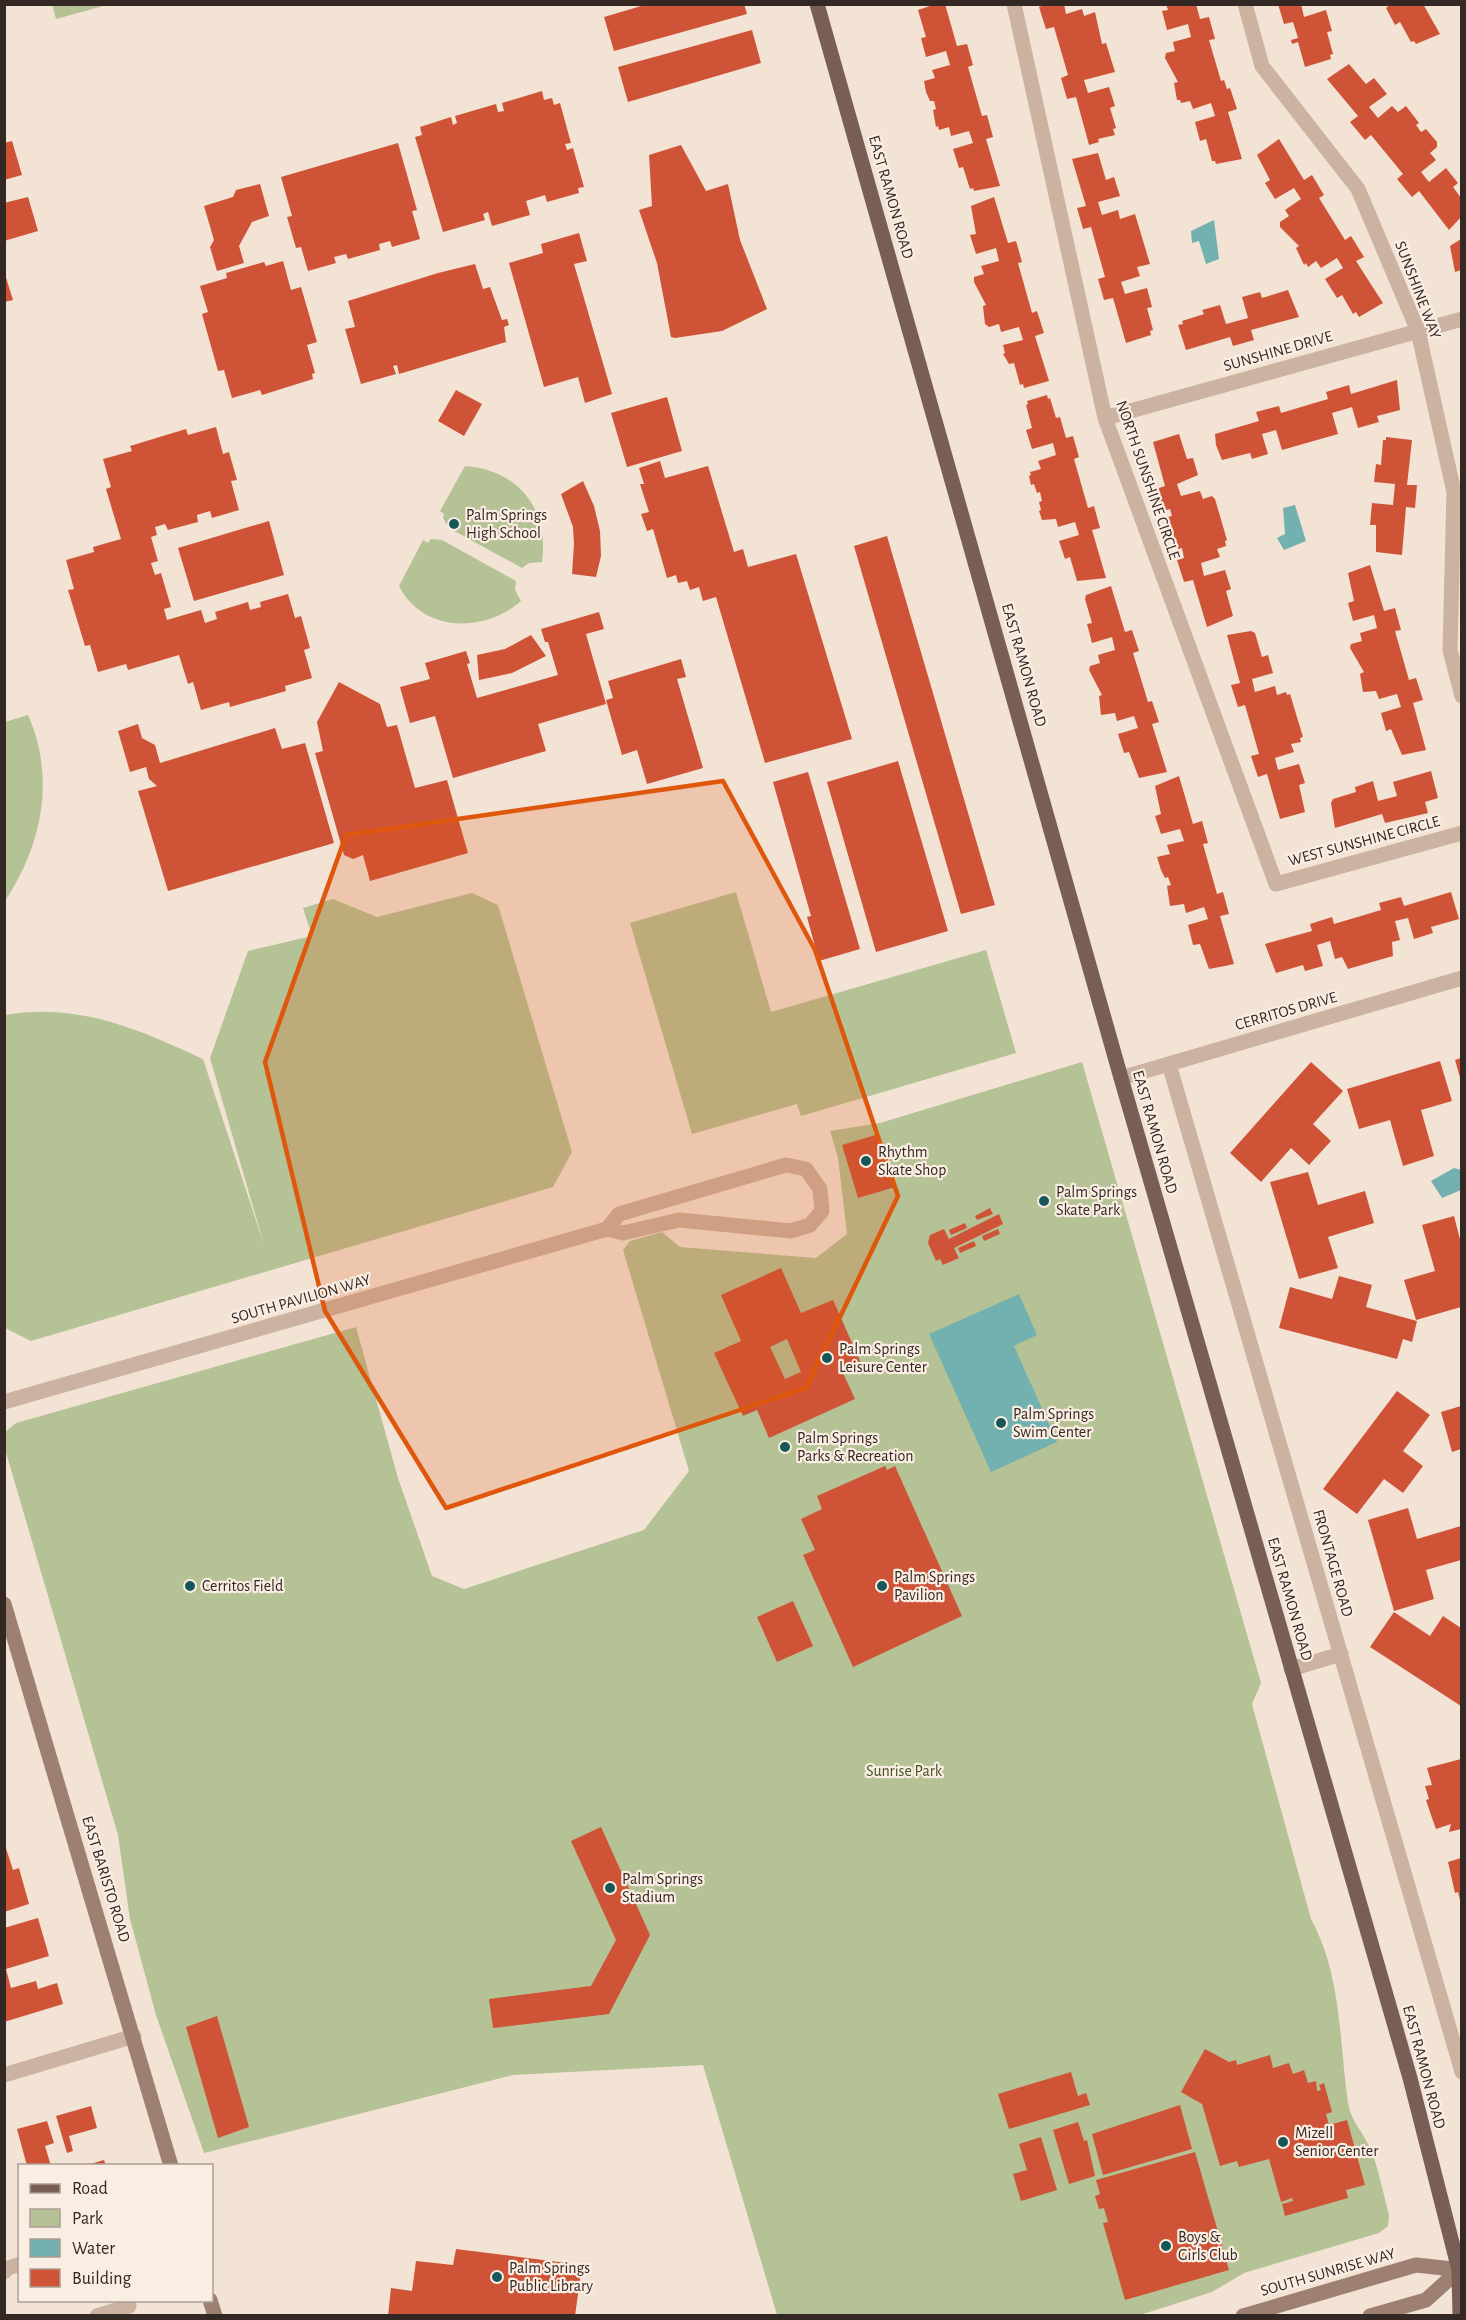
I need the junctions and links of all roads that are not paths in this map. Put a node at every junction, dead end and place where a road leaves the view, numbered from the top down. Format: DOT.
graph roads {
  1 [pos="817,4"];
  2 [pos="1014,4"];
  3 [pos="1245,4"];
  4 [pos="1461,319"];
  5 [pos="1418,331"];
  6 [pos="1105,418"];
  7 [pos="1461,696"];
  8 [pos="1461,832"];
  9 [pos="1276,884"];
  10 [pos="1461,978"];
  11 [pos="1169,1064"];
  12 [pos="1121,1078"];
  13 [pos="607,1229"];
  14 [pos="4,1402"];
  15 [pos="4,1604"];
  16 [pos="1341,1654"];
  17 [pos="1291,1669"];
  18 [pos="134,2036"];
  19 [pos="1461,2072"];
  20 [pos="4,2076"];
  21 [pos="170,2164"];
  22 [pos="18,2265"];
  23 [pos="1461,2271"];
  24 [pos="4,2272"];
  25 [pos="130,2307"];
  26 [pos="97,2316"];
  27 [pos="1243,2316"];
  28 [pos="1370,2316"];
  29 [pos="1460,2316"];
  1 -- 12 [label="main road, EAST RAMON ROAD"];
  2 -- 6 [label="street, NORTH SUNSHINE CIRCLE"];
  3 -- 5 [label="street, SUNSHINE WAY"];
  4 -- 5 [label="street, SUNSHINE DRIVE"];
  5 -- 6 [label="street, SUNSHINE DRIVE"];
  5 -- 7 [label="street, SUNSHINE WAY"];
  6 -- 9 [label="street, NORTH SUNSHINE CIRCLE"];
  8 -- 9 [label="street, WEST SUNSHINE CIRCLE"];
  10 -- 11 [label="street, CERRITOS DRIVE"];
  11 -- 12 [label="street, CERRITOS DRIVE"];
  11 -- 16 [label="street, FRONTAGE ROAD"];
  12 -- 17 [label="main road, EAST RAMON ROAD"];
  13 -- 13 [label="street, SOUTH PAVILION WAY"];
  13 -- 14 [label="street, SOUTH PAVILION WAY"];
  15 -- 18 [label="street, EAST BARISTO ROAD"];
  16 -- 17 [label="street"];
  16 -- 19 [label="street, FRONTAGE ROAD"];
  17 -- 23 [label="main road, EAST RAMON ROAD"];
  18 -- 20 [label="street"];
  18 -- 21 [label="street, EAST BARISTO ROAD"];
  22 -- 24 [label="street"];
  23 -- 27 [label="street, SOUTH SUNRISE WAY"];
  23 -- 28 [label="street"];
  23 -- 29 [label="main road, EAST RAMON ROAD"];
  25 -- 26 [label="street"];
}
